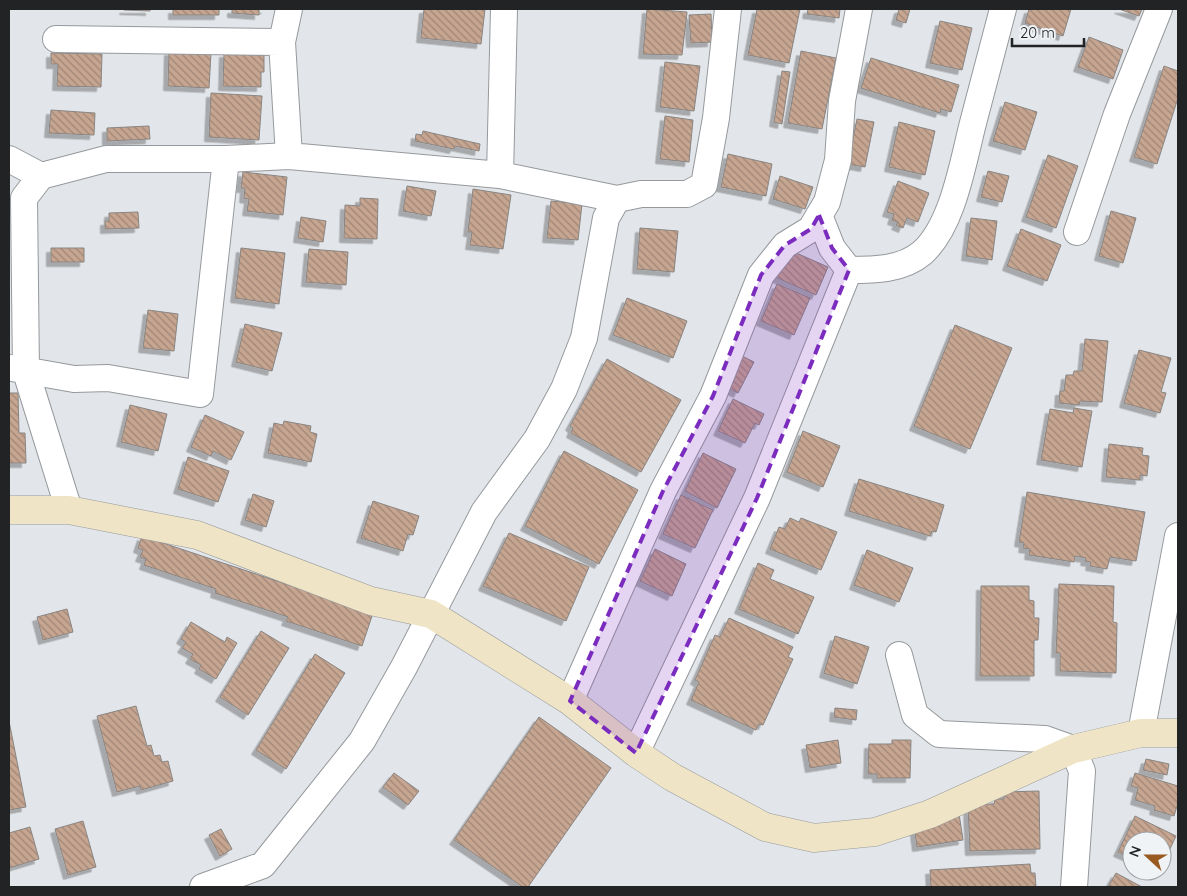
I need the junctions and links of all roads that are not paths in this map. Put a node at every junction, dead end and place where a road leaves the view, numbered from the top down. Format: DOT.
graph roads {
  1 [pos="289,9"];
  2 [pos="504,9"];
  3 [pos="728,9"];
  4 [pos="859,9"];
  5 [pos="1004,9"];
  6 [pos="1158,9"];
  7 [pos="56,39"];
  8 [pos="282,42"];
  9 [pos="289,156"];
  10 [pos="226,159"];
  11 [pos="9,160"];
  12 [pos="500,174"];
  13 [pos="41,176"];
  14 [pos="618,199"];
  15 [pos="819,215"];
  16 [pos="1077,232"];
  17 [pos="850,270"];
  18 [pos="17,370"];
  19 [pos="9,510"];
  20 [pos="68,510"];
  21 [pos="1178,536"];
  22 [pos="430,614"];
  23 [pos="899,655"];
  24 [pos="570,701"];
  25 [pos="1141,733"];
  26 [pos="1178,733"];
  27 [pos="1073,749"];
  28 [pos="636,753"];
  29 [pos="260,878"];
  30 [pos="202,887"];
  31 [pos="1074,887"];
  1 -- 8 [label="street"];
  2 -- 12 [label="street"];
  3 -- 14 [label="street"];
  4 -- 15 [label="street"];
  5 -- 17 [label="street"];
  6 -- 16 [label="street"];
  7 -- 8 [label="street"];
  8 -- 9 [label="street"];
  9 -- 10 [label="street"];
  9 -- 12 [label="street"];
  10 -- 13 [label="street"];
  10 -- 18 [label="street"];
  11 -- 13 [label="street"];
  12 -- 14 [label="street"];
  13 -- 18 [label="street"];
  14 -- 22 [label="street"];
  15 -- 17 [label="street"];
  15 -- 24 [label="street"];
  17 -- 28 [label="street"];
  18 -- 20 [label="street"];
  19 -- 20 [label="main road"];
  20 -- 22 [label="main road"];
  21 -- 25 [label="street"];
  22 -- 24 [label="main road"];
  22 -- 29 [label="street"];
  23 -- 27 [label="street"];
  24 -- 28 [label="main road"];
  25 -- 26 [label="main road"];
  25 -- 27 [label="main road"];
  27 -- 28 [label="main road"];
  27 -- 31 [label="street"];
  29 -- 30 [label="street"];
}
